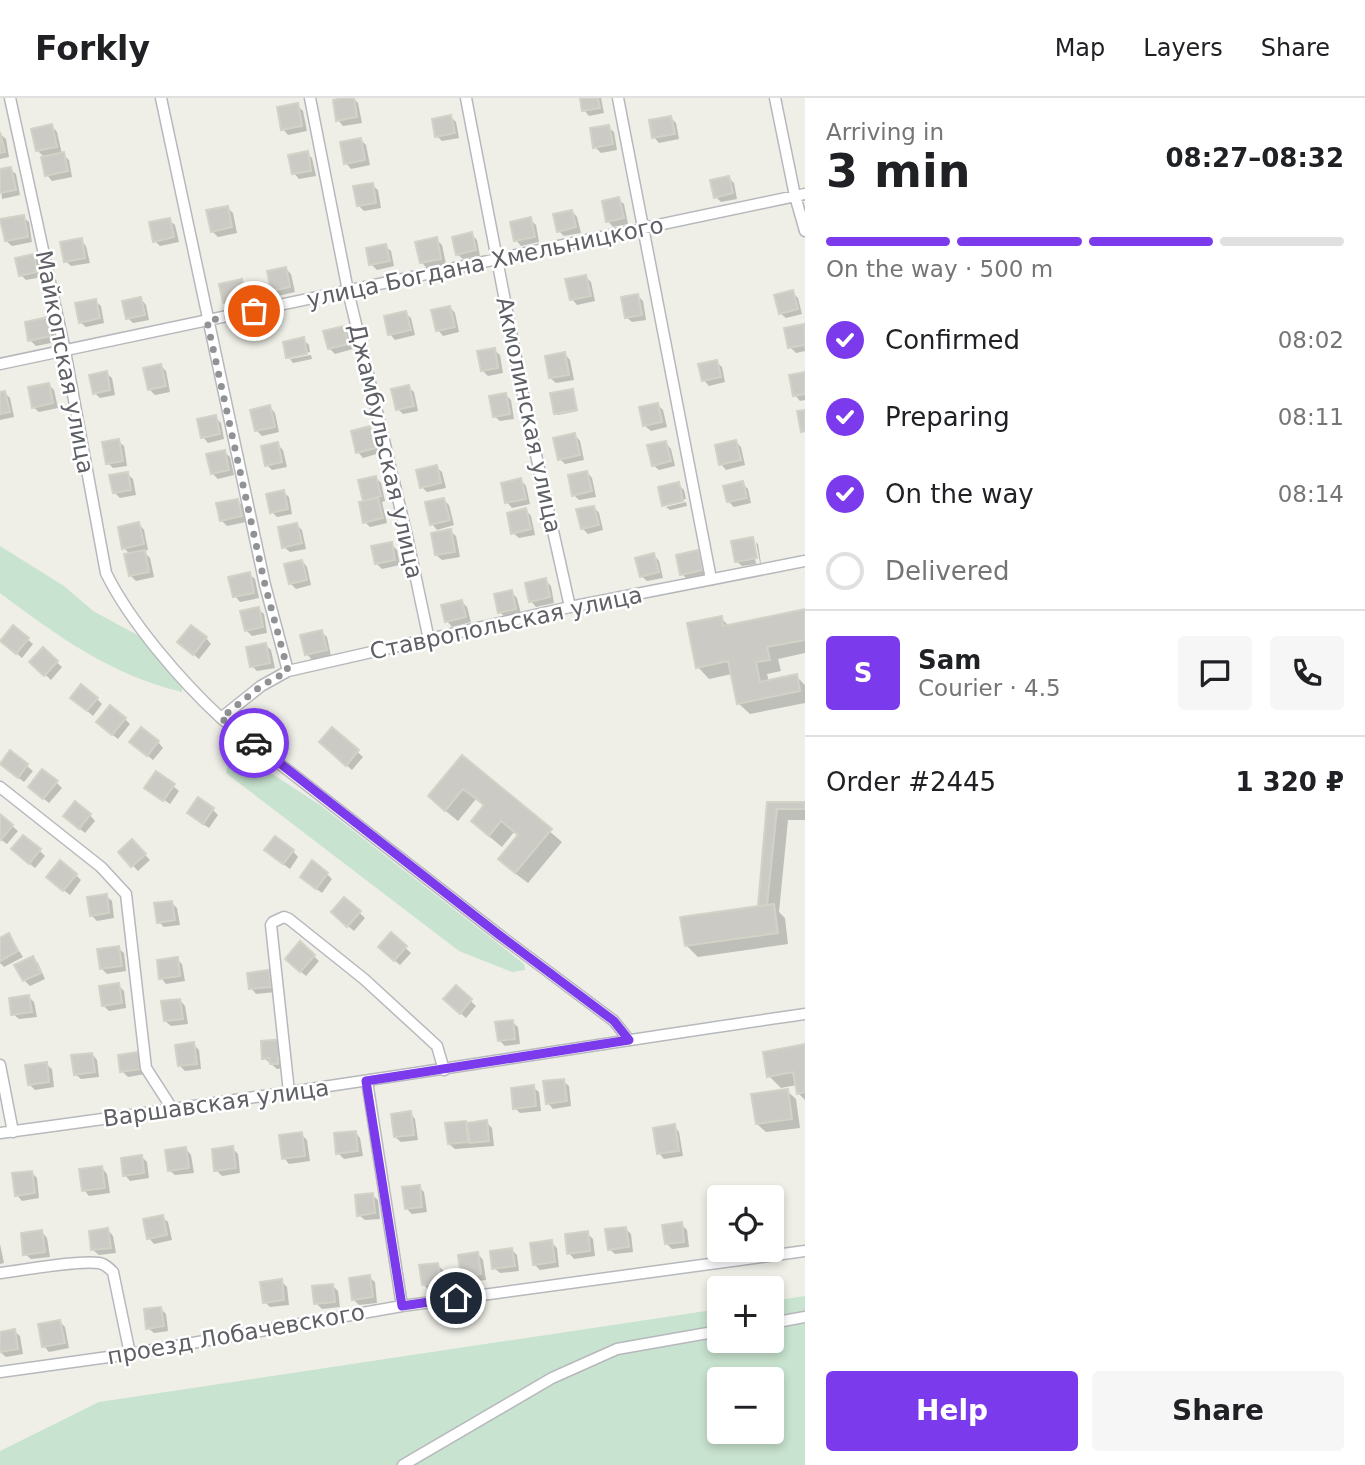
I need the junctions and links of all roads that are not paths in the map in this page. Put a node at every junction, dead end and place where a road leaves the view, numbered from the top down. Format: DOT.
graph roads {
  1 [pos="10,98"];
  2 [pos="161,98"];
  3 [pos="310,98"];
  4 [pos="466,98"];
  5 [pos="618,98"];
  6 [pos="775,98"];
  7 [pos="800,195"];
  8 [pos="645,228"];
  9 [pos="805,231"];
  10 [pos="497,261"];
  11 [pos="348,291"];
  12 [pos="207,321"];
  13 [pos="65,351"];
  14 [pos="0,364"];
  15 [pos="805,561"];
  16 [pos="710,579"];
  17 [pos="570,607"];
  18 [pos="429,640"];
  19 [pos="288,671"];
  20 [pos="221,718"];
  21 [pos="0,786"];
  22 [pos="805,1014"];
  23 [pos="629,1040"];
  24 [pos="0,1065"];
  25 [pos="444,1070"];
  26 [pos="366,1081"];
  27 [pos="289,1092"];
  28 [pos="173,1110"];
  29 [pos="13,1132"];
  30 [pos="0,1133"];
  31 [pos="805,1251"];
  32 [pos="0,1273"];
  33 [pos="402,1306"];
  34 [pos="805,1317"];
  35 [pos="784,1320"];
  36 [pos="707,1333"];
  37 [pos="130,1354"];
  38 [pos="0,1372"];
  39 [pos="403,1465"];
  1 -- 13 [label="street, Майкопская улица"];
  2 -- 12 [label="street"];
  3 -- 11 [label="street, Джамбульская улица"];
  4 -- 10 [label="street, Акмолинская улица"];
  5 -- 8 [label="street"];
  6 -- 7 [label="street"];
  7 -- 8 [label="street, улица Богдана Хмельницкого"];
  7 -- 9 [label="street"];
  8 -- 10 [label="street, улица Богдана Хмельницкого"];
  8 -- 16 [label="street"];
  10 -- 11 [label="street, улица Богдана Хмельницкого"];
  10 -- 17 [label="street, Акмолинская улица"];
  11 -- 12 [label="street, улица Богдана Хмельницкого"];
  11 -- 18 [label="street, Джамбульская улица"];
  12 -- 13 [label="street, улица Богдана Хмельницкого"];
  12 -- 19 [label="street"];
  13 -- 14 [label="street, улица Богдана Хмельницкого"];
  13 -- 20 [label="street, Майкопская улица"];
  15 -- 16 [label="street, Ставропольская улица"];
  16 -- 17 [label="street, Ставропольская улица"];
  17 -- 18 [label="street, Ставропольская улица"];
  18 -- 19 [label="street, Ставропольская улица"];
  19 -- 20 [label="street, Ставропольская улица"];
  20 -- 23 [label="street, Майкопская улица"];
  21 -- 28 [label="street"];
  22 -- 23 [label="street, Варшавская улица"];
  23 -- 25 [label="street, Варшавская улица"];
  24 -- 29 [label="street"];
  25 -- 26 [label="street, Варшавская улица"];
  25 -- 27 [label="street"];
  26 -- 27 [label="street, Варшавская улица"];
  26 -- 33 [label="street"];
  27 -- 28 [label="street, Варшавская улица"];
  28 -- 29 [label="street, Варшавская улица"];
  29 -- 30 [label="street, Варшавская улица"];
  31 -- 33 [label="street, проезд Лобачевского"];
  32 -- 37 [label="street"];
  33 -- 37 [label="street, проезд Лобачевского"];
  34 -- 35 [label="street"];
  36 -- 39 [label="street"];
  37 -- 38 [label="street, проезд Лобачевского"];
}
